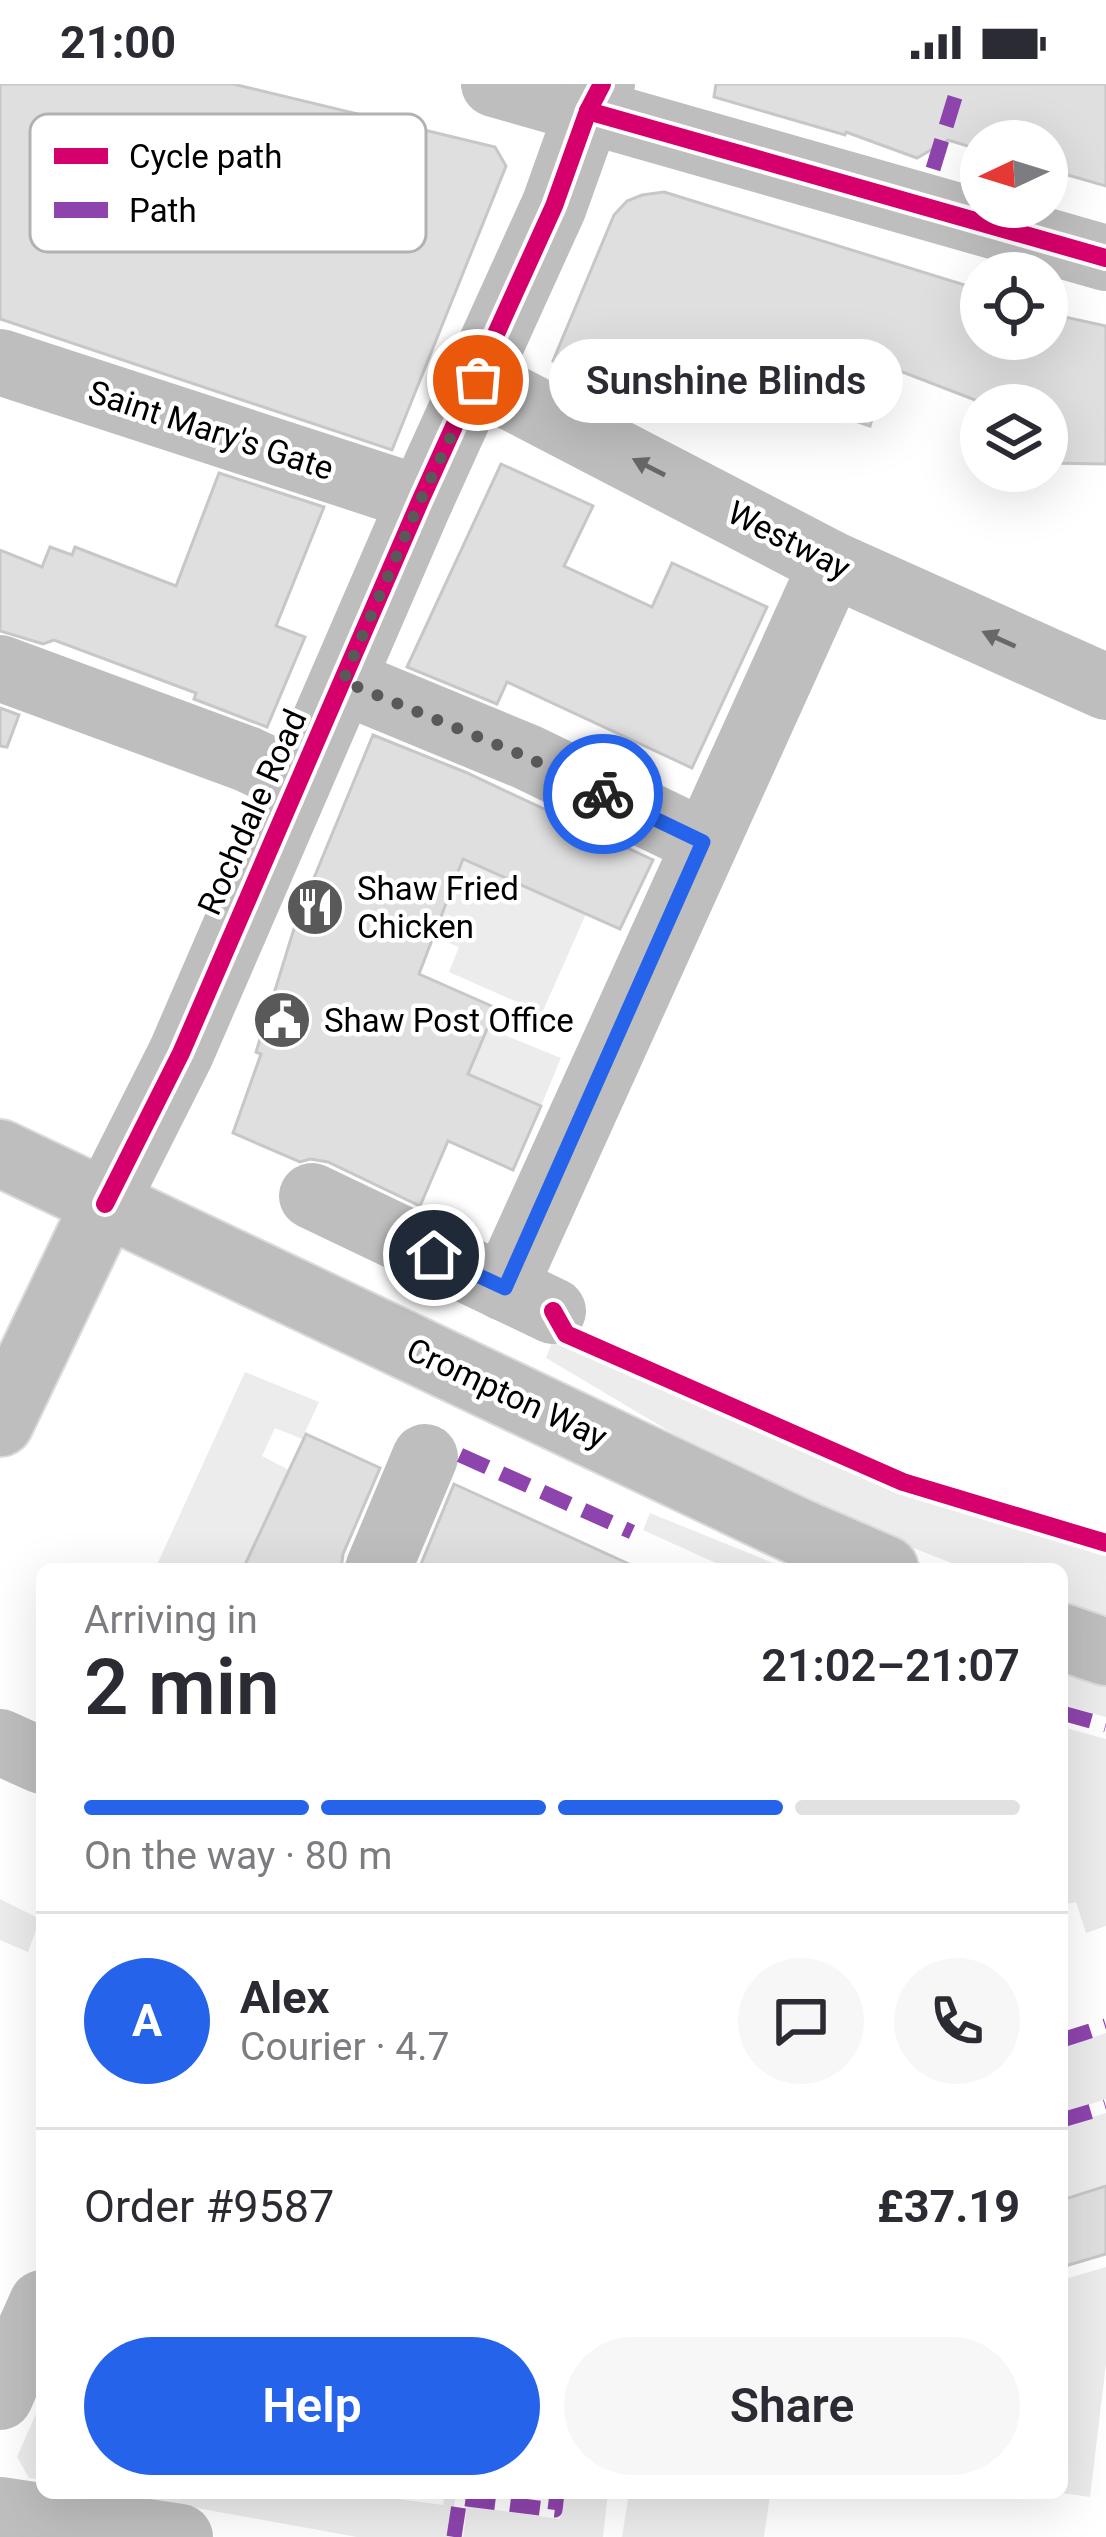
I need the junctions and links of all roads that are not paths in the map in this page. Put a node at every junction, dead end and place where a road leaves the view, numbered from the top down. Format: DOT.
graph roads {
  1 [pos="494,84"];
  2 [pos="595,98"];
  3 [pos="1106,258"];
  4 [pos="0,362"];
  5 [pos="478,380"];
  6 [pos="421,499"];
  7 [pos="832,564"];
  8 [pos="0,668"];
  9 [pos="343,681"];
  10 [pos="1106,687"];
  11 [pos="298,783"];
  12 [pos="703,842"];
  13 [pos="0,1153"];
  14 [pos="311,1196"];
  15 [pos="105,1204"];
  16 [pos="0,1423"];
  17 [pos="425,1457"];
  18 [pos="381,1563"];
  19 [pos="871,1563"];
  20 [pos="1068,1638"];
  21 [pos="1106,1652"];
  22 [pos="0,1742"];
  23 [pos="36,1758"];
  24 [pos="36,2316"];
  25 [pos="0,2397"];
  26 [pos="0,2510"];
  27 [pos="180,2537"];
  1 -- 2 [label="street"];
  2 -- 3 [label="street"];
  2 -- 5 [label="street, Rochdale Road"];
  4 -- 6 [label="street, Saint Mary's Gate"];
  5 -- 6 [label="street, Rochdale Road"];
  7 -- 5 [label="street, Westway, one-way"];
  6 -- 9 [label="street, Rochdale Road"];
  10 -- 7 [label="street, Westway, one-way"];
  7 -- 12 [label="street"];
  8 -- 11 [label="street"];
  9 -- 11 [label="street, Rochdale Road"];
  9 -- 12 [label="street"];
  11 -- 15 [label="street, Rochdale Road"];
  12 -- 14 [label="street"];
  13 -- 15 [label="street, Crompton Way"];
  15 -- 16 [label="street, Rochdale Road"];
  15 -- 19 [label="street, Crompton Way"];
  17 -- 18 [label="street"];
  20 -- 21 [label="street"];
  22 -- 23 [label="street"];
  24 -- 25 [label="street"];
  26 -- 27 [label="street"];
}
